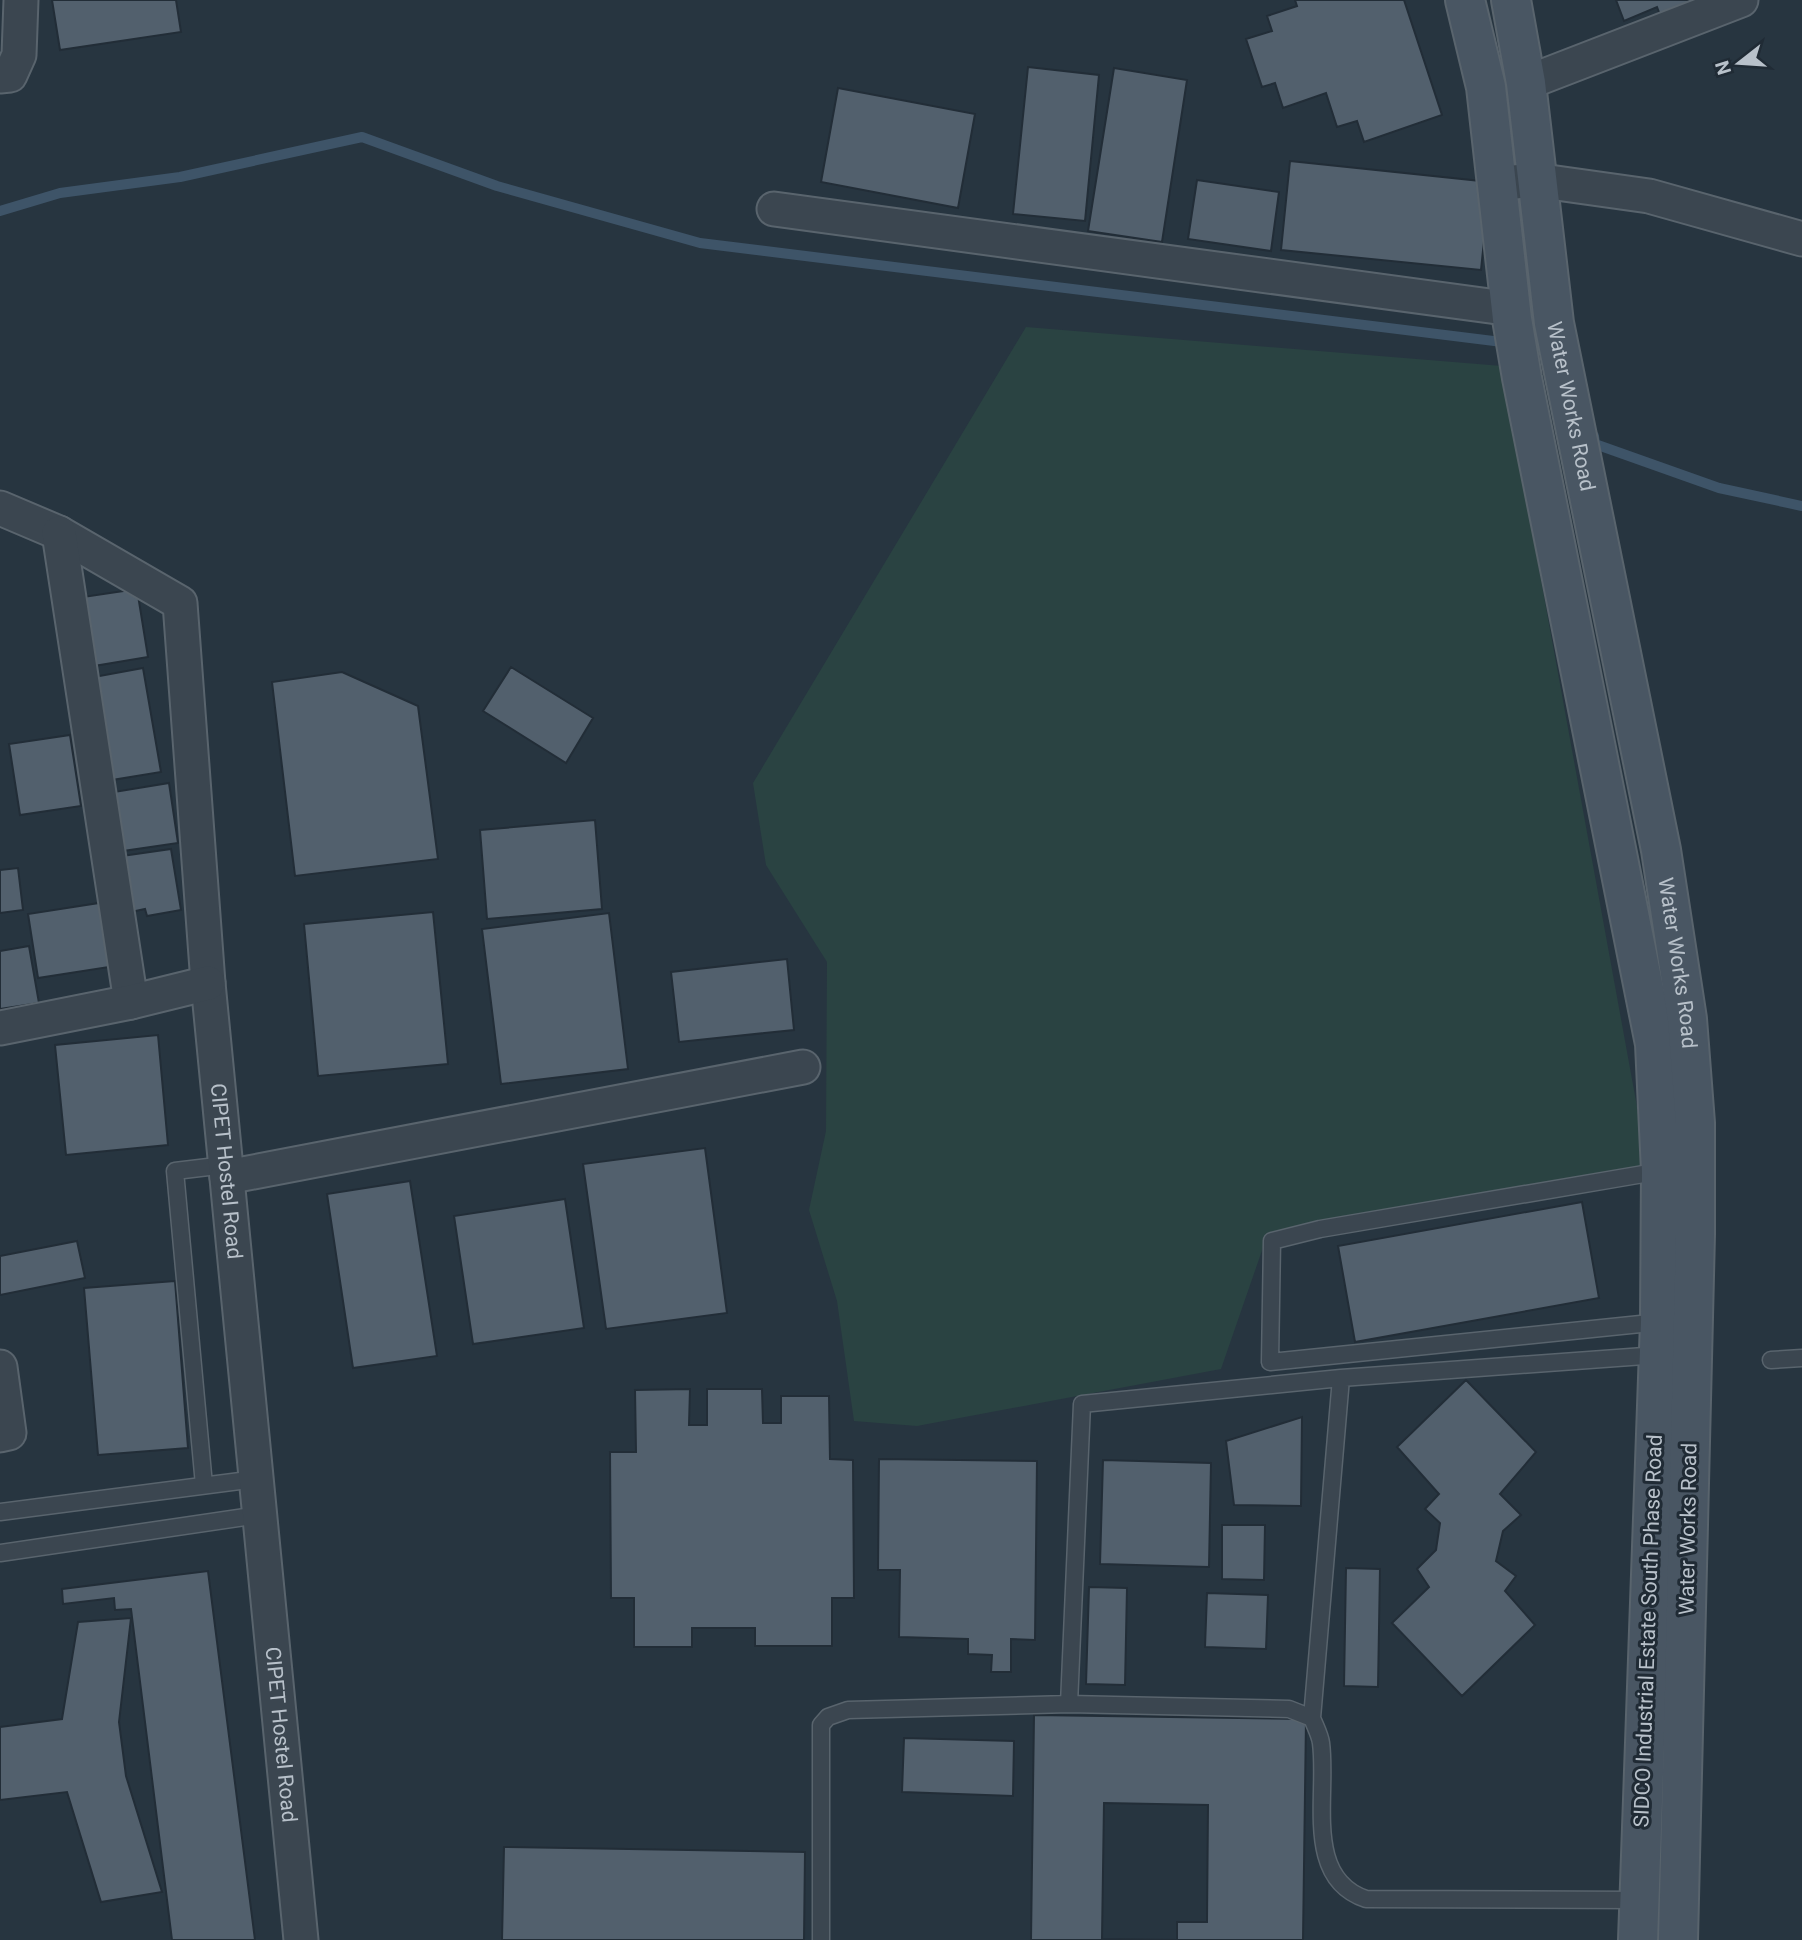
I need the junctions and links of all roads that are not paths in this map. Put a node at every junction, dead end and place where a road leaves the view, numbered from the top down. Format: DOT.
graph roads {
  1 [pos="21,0"];
  2 [pos="1465,0"];
  3 [pos="1511,0"];
  4 [pos="1741,0"];
  5 [pos="0,76"];
  6 [pos="1526,83"];
  7 [pos="1535,180"];
  8 [pos="1496,183"];
  9 [pos="774,209"];
  10 [pos="1802,239"];
  11 [pos="1512,314"];
  12 [pos="0,509"];
  13 [pos="59,533"];
  14 [pos="208,983"];
  15 [pos="131,1002"];
  16 [pos="0,1028"];
  17 [pos="803,1067"];
  18 [pos="226,1171"];
  19 [pos="1661,1171"];
  20 [pos="1659,1338"];
  21 [pos="1802,1358"];
  22 [pos="1771,1360"];
  23 [pos="0,1367"];
  24 [pos="1341,1378"];
  25 [pos="0,1435"];
  26 [pos="256,1479"];
  27 [pos="204,1485"];
  28 [pos="0,1512"];
  29 [pos="259,1515"];
  30 [pos="0,1553"];
  31 [pos="1069,1704"];
  32 [pos="1312,1718"];
  33 [pos="1639,1900"];
  34 [pos="301,1940"];
  35 [pos="821,1940"];
  36 [pos="1638,1940"];
  37 [pos="1678,1940"];
  1 -- 5 [label="street"];
  2 -- 8 [label="main road"];
  3 -- 6 [label="main road, Water Works Road"];
  4 -- 6 [label="street"];
  6 -- 7 [label="main road, Water Works Road"];
  7 -- 8 [label="street"];
  7 -- 10 [label="street"];
  7 -- 37 [label="main road, Water Works Road"];
  8 -- 11 [label="main road"];
  9 -- 11 [label="street"];
  11 -- 19 [label="main road, Water Works Road"];
  12 -- 13 [label="street, CIPET Hostel Road"];
  13 -- 14 [label="street, CIPET Hostel Road"];
  13 -- 15 [label="street"];
  14 -- 15 [label="street"];
  14 -- 18 [label="street, CIPET Hostel Road"];
  15 -- 16 [label="street"];
  17 -- 18 [label="street"];
  18 -- 26 [label="street, CIPET Hostel Road"];
  18 -- 27 [label="lane"];
  19 -- 20 [label="main road, Water Works Road"];
  19 -- 20 [label="lane"];
  20 -- 24 [label="lane"];
  20 -- 33 [label="main road, SIDCO Industrial Estate South Phase Road"];
  21 -- 22 [label="lane"];
  23 -- 25 [label="street"];
  24 -- 31 [label="lane"];
  24 -- 32 [label="lane"];
  26 -- 27 [label="lane"];
  26 -- 29 [label="street, CIPET Hostel Road"];
  27 -- 28 [label="lane"];
  29 -- 30 [label="lane"];
  29 -- 34 [label="street, CIPET Hostel Road"];
  31 -- 32 [label="lane"];
  31 -- 35 [label="lane"];
  32 -- 33 [label="lane"];
  33 -- 36 [label="main road, SIDCO Industrial Estate South Phase Road"];
}
